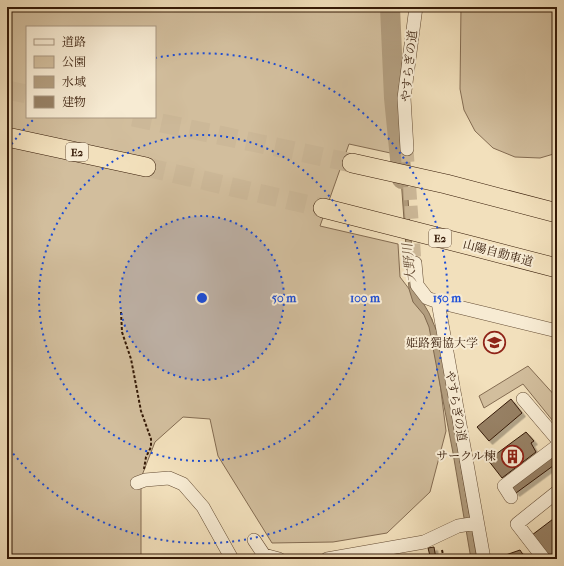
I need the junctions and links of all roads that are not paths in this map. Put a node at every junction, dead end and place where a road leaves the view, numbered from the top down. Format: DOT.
graph roads {
  1 [pos="416,7"];
  2 [pos="7,137"];
  3 [pos="407,148"];
  4 [pos="352,163"];
  5 [pos="146,167"];
  6 [pos="323,208"];
  7 [pos="557,213"];
  8 [pos="415,263"];
  9 [pos="557,268"];
  10 [pos="438,302"];
  11 [pos="557,331"];
  12 [pos="523,399"];
  13 [pos="557,439"];
  14 [pos="557,446"];
  15 [pos="141,482"];
  16 [pos="557,492"];
  17 [pos="511,497"];
  18 [pos="477,523"];
  19 [pos="254,540"];
  20 [pos="232,559"];
  21 [pos="279,559"];
  22 [pos="327,559"];
  23 [pos="484,559"];
  24 [pos="544,559"];
  1 -- 3 [label="lane, やすらぎの道"];
  2 -- 5 [label="highway, E2"];
  4 -- 7 [label="highway"];
  6 -- 9 [label="highway, 山陽自動車道 / E2"];
  8 -- 10 [label="lane"];
  10 -- 11 [label="lane"];
  10 -- 18 [label="lane, やすらぎの道"];
  12 -- 13 [label="lane"];
  14 -- 17 [label="lane"];
  15 -- 20 [label="lane"];
  16 -- 24 [label="lane"];
  18 -- 22 [label="lane"];
  18 -- 23 [label="lane, やすらぎの道"];
  19 -- 21 [label="lane"];
}
